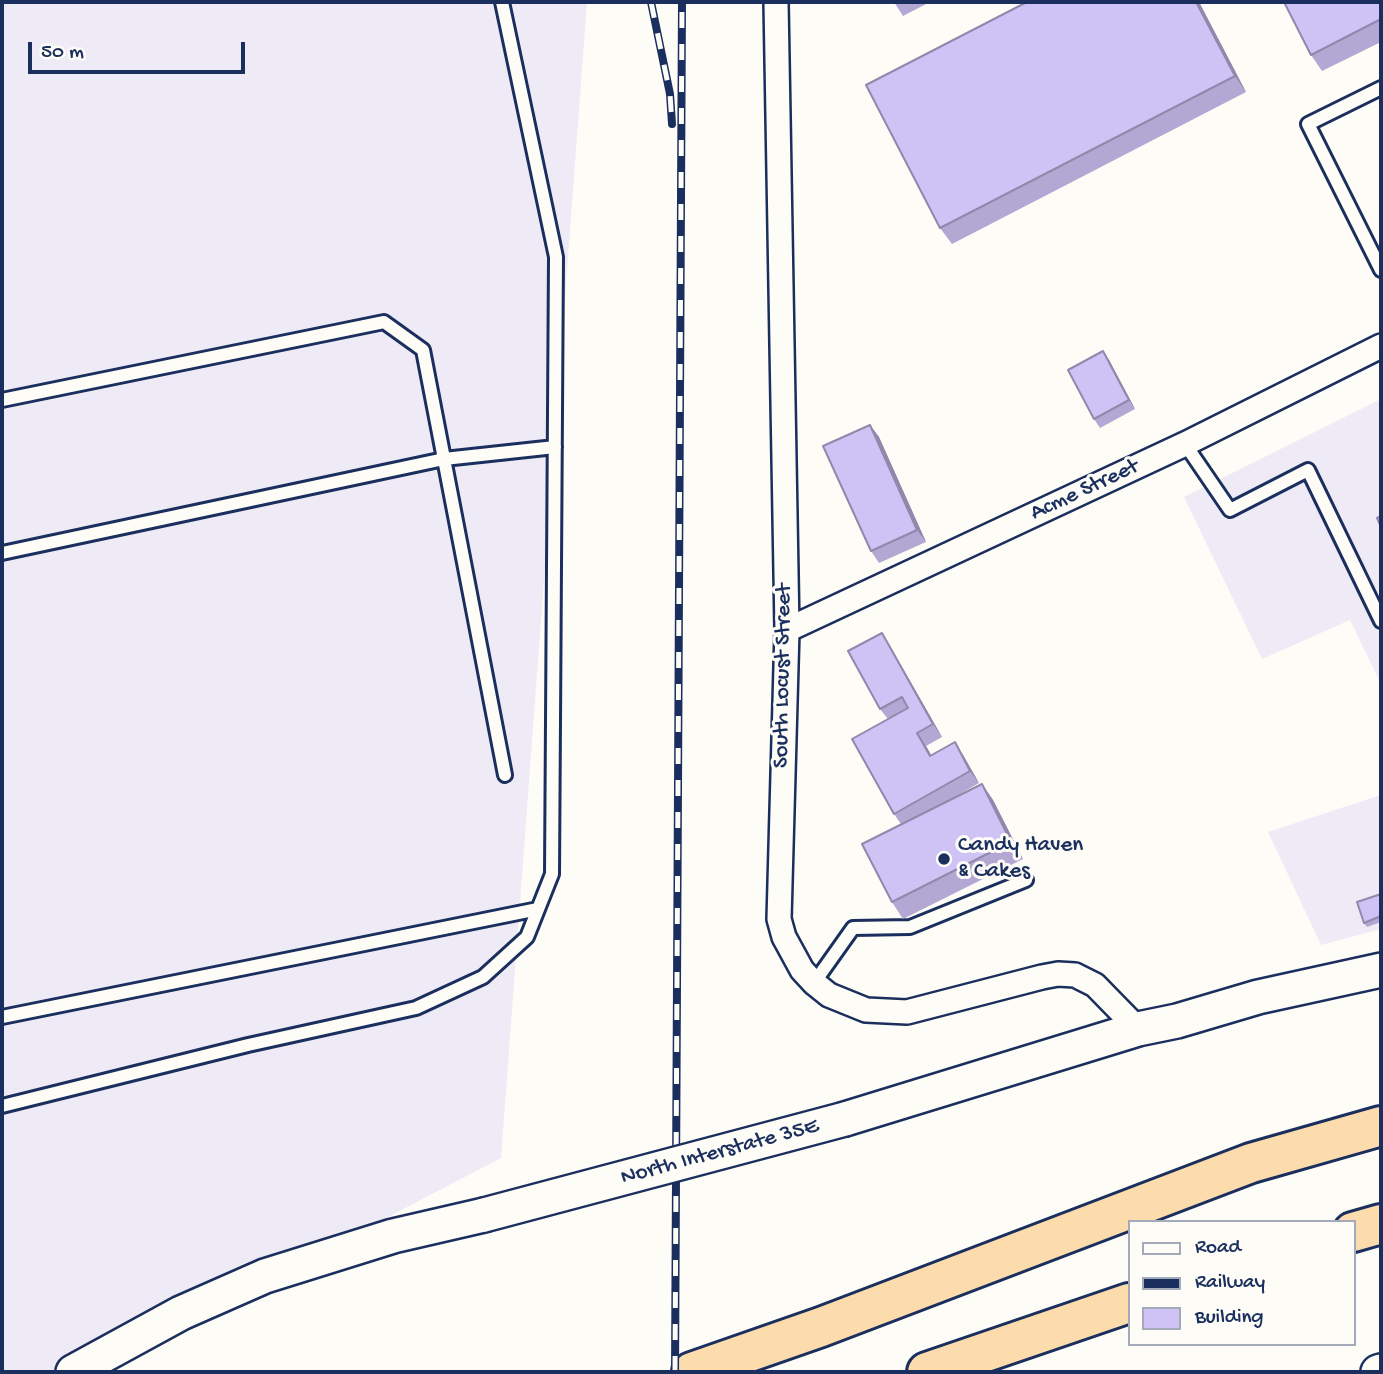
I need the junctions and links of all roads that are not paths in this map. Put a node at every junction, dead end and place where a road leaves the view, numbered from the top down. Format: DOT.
graph roads {
  1 [pos="502,2"];
  2 [pos="776,2"];
  3 [pos="1381,88"];
  4 [pos="1381,268"];
  5 [pos="1381,346"];
  6 [pos="2,400"];
  7 [pos="1185,444"];
  8 [pos="555,447"];
  9 [pos="444,459"];
  10 [pos="2,553"];
  11 [pos="1381,621"];
  12 [pos="787,630"];
  13 [pos="505,775"];
  14 [pos="1026,880"];
  15 [pos="538,909"];
  16 [pos="1381,971"];
  17 [pos="814,983"];
  18 [pos="2,1017"];
  19 [pos="1138,1029"];
  20 [pos="2,1106"];
  21 [pos="1381,1126"];
  22 [pos="1381,1224"];
  23 [pos="1355,1231"];
  24 [pos="1128,1303"];
  25 [pos="73,1372"];
  26 [pos="692,1372"];
  27 [pos="927,1372"];
  1 -- 8 [label="lane"];
  2 -- 12 [label="street, South Locust Street"];
  3 -- 4 [label="lane"];
  5 -- 7 [label="street, Acme Street"];
  6 -- 9 [label="lane"];
  7 -- 11 [label="lane"];
  7 -- 12 [label="street, Acme Street"];
  8 -- 9 [label="lane"];
  8 -- 15 [label="lane"];
  9 -- 10 [label="lane"];
  9 -- 13 [label="lane"];
  12 -- 17 [label="street, South Locust Street"];
  14 -- 17 [label="lane"];
  15 -- 18 [label="lane"];
  15 -- 20 [label="lane"];
  16 -- 19 [label="main road, North Interstate 35E"];
  17 -- 19 [label="street, South Locust Street"];
  19 -- 25 [label="main road, North Interstate 35E, bridge"];
  21 -- 26 [label="highway"];
  22 -- 23 [label="highway"];
  24 -- 27 [label="highway"];
}
